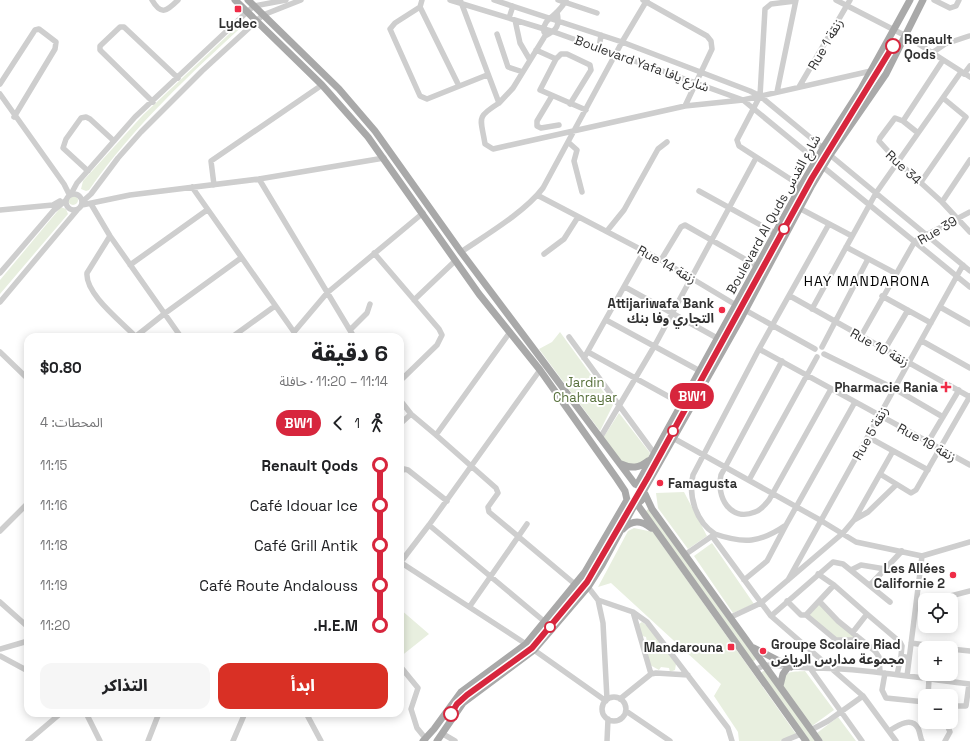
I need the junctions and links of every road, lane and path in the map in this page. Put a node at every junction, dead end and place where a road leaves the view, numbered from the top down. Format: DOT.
graph roads {
  1 [pos="152,0"];
  2 [pos="178,0"];
  3 [pos="236,0"];
  4 [pos="248,0"];
  5 [pos="286,0"];
  6 [pos="301,0"];
  7 [pos="422,0"];
  8 [pos="450,0"];
  9 [pos="494,0"];
  10 [pos="558,0"];
  11 [pos="797,0"];
  12 [pos="836,0"];
  13 [pos="850,0"];
  14 [pos="910,0"];
  15 [pos="923,0"];
  16 [pos="934,0"];
  17 [pos="959,0"];
  18 [pos="565,1"];
  19 [pos="645,1"];
  20 [pos="460,2"];
  21 [pos="254,6"];
  22 [pos="513,6"];
  23 [pos="847,6"];
  24 [pos="420,7"];
  25 [pos="247,12"];
  26 [pos="558,12"];
  27 [pos="597,13"];
  28 [pos="263,15"];
  29 [pos="549,17"];
  30 [pos="512,19"];
  31 [pos="256,22"];
  32 [pos="559,22"];
  33 [pos="543,28"];
  34 [pos="893,30"];
  35 [pos="554,32"];
  36 [pos="497,34"];
  37 [pos="601,35"];
  38 [pos="545,36"];
  39 [pos="906,36"];
  40 [pos="969,36"];
  41 [pos="622,42"];
  42 [pos="599,48"];
  43 [pos="536,50"];
  44 [pos="932,52"];
  45 [pos="617,53"];
  46 [pos="659,57"];
  47 [pos="556,59"];
  48 [pos="530,60"];
  49 [pos="943,60"];
  50 [pos="970,66"];
  51 [pos="656,68"];
  52 [pos="871,71"];
  53 [pos="523,72"];
  54 [pos="700,72"];
  55 [pos="963,72"];
  56 [pos="488,75"];
  57 [pos="970,77"];
  58 [pos="178,78"];
  59 [pos="696,82"];
  60 [pos="0,84"];
  61 [pos="322,86"];
  62 [pos="459,86"];
  63 [pos="799,87"];
  64 [pos="779,92"];
  65 [pos="0,94"];
  66 [pos="552,96"];
  67 [pos="760,96"];
  68 [pos="943,98"];
  69 [pos="743,100"];
  70 [pos="153,102"];
  71 [pos="499,102"];
  72 [pos="570,104"];
  73 [pos="685,106"];
  74 [pos="752,107"];
  75 [pos="586,110"];
  76 [pos="14,117"];
  77 [pos="903,121"];
  78 [pos="559,125"];
  79 [pos="575,131"];
  80 [pos="918,133"];
  81 [pos="114,141"];
  82 [pos="568,142"];
  83 [pos="667,142"];
  84 [pos="822,148"];
  85 [pos="830,154"];
  86 [pos="384,158"];
  87 [pos="756,158"];
  88 [pos="816,160"];
  89 [pos="898,162"];
  90 [pos="969,163"];
  91 [pos="823,167"];
  92 [pos="88,170"];
  93 [pos="259,179"];
  94 [pos="921,182"];
  95 [pos="214,185"];
  96 [pos="801,186"];
  97 [pos="192,187"];
  98 [pos="699,191"];
  99 [pos="582,192"];
  100 [pos="876,193"];
  101 [pos="538,195"];
  102 [pos="68,197"];
  103 [pos="942,202"];
  104 [pos="91,204"];
  105 [pos="870,204"];
  106 [pos="80,205"];
  107 [pos="729,207"];
  108 [pos="800,208"];
  109 [pos="0,210"];
  110 [pos="207,210"];
  111 [pos="970,212"];
  112 [pos="422,213"];
  113 [pos="578,217"];
  114 [pos="958,218"];
  115 [pos="829,224"];
  116 [pos="607,231"];
  117 [pos="970,232"];
  118 [pos="775,233"];
  119 [pos="926,234"];
  120 [pos="110,236"];
  121 [pos="852,236"];
  122 [pos="712,240"];
  123 [pos="915,241"];
  124 [pos="846,247"];
  125 [pos="644,251"];
  126 [pos="461,252"];
  127 [pos="374,253"];
  128 [pos="544,254"];
  129 [pos="241,258"];
  130 [pos="868,259"];
  131 [pos="661,260"];
  132 [pos="455,261"];
  133 [pos="130,265"];
  134 [pos="963,265"];
  135 [pos="757,266"];
  136 [pos="970,271"];
  137 [pos="0,273"];
  138 [pos="895,273"];
  139 [pos="957,276"];
  140 [pos="691,277"];
  141 [pos="625,287"];
  142 [pos="970,288"];
  143 [pos="328,293"];
  144 [pos="790,296"];
  145 [pos="882,296"];
  146 [pos="414,300"];
  147 [pos="0,302"];
  148 [pos="370,304"];
  149 [pos="736,305"];
  150 [pos="275,306"];
  151 [pos="940,307"];
  152 [pos="812,309"];
  153 [pos="745,310"];
  154 [pos="908,310"];
  155 [pos="672,312"];
  156 [pos="164,314"];
  157 [pos="606,320"];
  158 [pos="836,322"];
  159 [pos="931,323"];
  160 [pos="970,324"];
  161 [pos="773,326"];
  162 [pos="350,330"];
  163 [pos="294,332"];
  164 [pos="510,332"];
  165 [pos="132,333"];
  166 [pos="141,333"];
  167 [pos="178,333"];
  168 [pos="238,333"];
  169 [pos="351,333"];
  170 [pos="861,336"];
  171 [pos="569,337"];
  172 [pos="717,338"];
  173 [pos="922,340"];
  174 [pos="655,345"];
  175 [pos="822,348"];
  176 [pos="759,349"];
  177 [pos="815,349"];
  178 [pos="885,349"];
  179 [pos="588,352"];
  180 [pos="824,354"];
  181 [pos="1,355"];
  182 [pos="817,357"];
  183 [pos="584,358"];
  184 [pos="782,361"];
  185 [pos="909,362"];
  186 [pos="970,368"];
  187 [pos="540,370"];
  188 [pos="700,371"];
  189 [pos="24,375"];
  190 [pos="807,375"];
  191 [pos="404,377"];
  192 [pos="635,377"];
  193 [pos="895,388"];
  194 [pos="831,389"];
  195 [pos="959,390"];
  196 [pos="970,396"];
  197 [pos="856,402"];
  198 [pos="682,404"];
  199 [pos="404,405"];
  200 [pos="618,406"];
  201 [pos="411,414"];
  202 [pos="880,416"];
  203 [pos="943,417"];
  204 [pos="404,420"];
  205 [pos="436,435"];
  206 [pos="868,437"];
  207 [pos="600,438"];
  208 [pos="673,438"];
  209 [pos="928,442"];
  210 [pos="940,449"];
  211 [pos="893,451"];
  212 [pos="702,454"];
  213 [pos="652,457"];
  214 [pos="620,464"];
  215 [pos="970,465"];
  216 [pos="471,466"];
  217 [pos="725,467"];
  218 [pos="404,470"];
  219 [pos="928,470"];
  220 [pos="880,474"];
  221 [pos="749,480"];
  222 [pos="636,484"];
  223 [pos="896,485"];
  224 [pos="625,491"];
  225 [pos="644,493"];
  226 [pos="773,494"];
  227 [pos="627,500"];
  228 [pos="447,501"];
  229 [pos="636,504"];
  230 [pos="24,507"];
  231 [pos="797,507"];
  232 [pos="820,520"];
  233 [pos="854,520"];
  234 [pos="528,524"];
  235 [pos="429,525"];
  236 [pos="786,525"];
  237 [pos="654,530"];
  238 [pos="0,531"];
  239 [pos="843,533"];
  240 [pos="618,535"];
  241 [pos="713,535"];
  242 [pos="518,537"];
  243 [pos="970,542"];
  244 [pos="902,551"];
  245 [pos="686,554"];
  246 [pos="922,556"];
  247 [pos="404,557"];
  248 [pos="404,565"];
  249 [pos="885,569"];
  250 [pos="851,570"];
  251 [pos="818,574"];
  252 [pos="490,577"];
  253 [pos="744,580"];
  254 [pos="788,580"];
  255 [pos="576,584"];
  256 [pos="834,585"];
  257 [pos="870,585"];
  258 [pos="588,587"];
  259 [pos="970,591"];
  260 [pos="958,594"];
  261 [pos="598,600"];
  262 [pos="819,600"];
  263 [pos="787,601"];
  264 [pos="0,602"];
  265 [pos="890,602"];
  266 [pos="761,603"];
  267 [pos="917,605"];
  268 [pos="470,606"];
  269 [pos="633,612"];
  270 [pos="868,614"];
  271 [pos="806,615"];
  272 [pos="771,616"];
  273 [pos="731,617"];
  274 [pos="545,622"];
  275 [pos="24,623"];
  276 [pos="853,632"];
  277 [pos="24,642"];
  278 [pos="866,643"];
  279 [pos="911,643"];
  280 [pos="526,644"];
  281 [pos="918,644"];
  282 [pos="752,647"];
  283 [pos="0,649"];
  284 [pos="534,650"];
  285 [pos="958,651"];
  286 [pos="970,654"];
  287 [pos="0,656"];
  288 [pos="901,656"];
  289 [pos="909,658"];
  290 [pos="765,665"];
  291 [pos="790,667"];
  292 [pos="810,668"];
  293 [pos="830,668"];
  294 [pos="24,669"];
  295 [pos="755,670"];
  296 [pos="404,671"];
  297 [pos="883,672"];
  298 [pos="651,674"];
  299 [pos="897,674"];
  300 [pos="688,675"];
  301 [pos="907,676"];
  302 [pos="918,678"];
  303 [pos="945,681"];
  304 [pos="970,684"];
  305 [pos="780,686"];
  306 [pos="863,696"];
  307 [pos="620,699"];
  308 [pos="607,700"];
  309 [pos="918,701"];
  310 [pos="958,706"];
  311 [pos="626,711"];
  312 [pos="841,712"];
  313 [pos="56,717"];
  314 [pos="88,717"];
  315 [pos="157,717"];
  316 [pos="243,717"];
  317 [pos="308,717"];
  318 [pos="608,719"];
  319 [pos="949,729"];
  320 [pos="811,730"];
  321 [pos="889,731"];
  322 [pos="443,734"];
  323 [pos="801,734"];
  324 [pos="425,740"];
  325 [pos="28,741"];
  326 [pos="100,741"];
  327 [pos="148,741"];
  328 [pos="233,741"];
  329 [pos="320,741"];
  330 [pos="437,741"];
  331 [pos="455,741"];
  332 [pos="607,741"];
  333 [pos="670,741"];
  334 [pos="732,741"];
  335 [pos="784,741"];
  336 [pos="806,741"];
  337 [pos="819,741"];
  338 [pos="862,741"];
  339 [pos="896,741"];
  340 [pos="922,741"];
  341 [pos="945,741"];
  1 -- 2 [label="street"];
  3 -- 25 [label="main road"];
  4 -- 21 [label="main road"];
  5 -- 21 [label="street"];
  6 -- 28 [label="street"];
  7 -- 24 [label="street"];
  8 -- 20 [label="street, Boulevard Yafa شارع يافا"];
  9 -- 22 [label="street, Boulevard Yafa شارع يافا"];
  10 -- 18 [label="street"];
  11 -- 64 [label="street"];
  11 -- 67 [label="street"];
  12 -- 23 [label="street"];
  13 -- 23 [label="street, Rue 1 زنقة"];
  14 -- 34 [label="main road, Boulevard Al Quds شارع القدس"];
  15 -- 39 [label="main road, Boulevard Al Quds شارع القدس"];
  16 -- 17 [label="street"];
  18 -- 26 [label="street"];
  18 -- 27 [label="street"];
  19 -- 41 [label="street"];
  19 -- 54 [label="street"];
  20 -- 30 [label="street, Boulevard Yafa شارع يافا"];
  20 -- 56 [label="street"];
  21 -- 25 [label="street"];
  21 -- 28 [label="main road"];
  22 -- 29 [label="street, Boulevard Yafa شارع يافا"];
  22 -- 30 [label="street"];
  23 -- 34 [label="street"];
  23 -- 63 [label="street, Rue 1 زنقة"];
  24 -- 62 [label="street"];
  24 -- 62 [label="street"];
  25 -- 31 [label="main road"];
  25 -- 58 [label="street"];
  26 -- 29 [label="street"];
  26 -- 32 [label="street"];
  28 -- 31 [label="street"];
  28 -- 126 [label="main road"];
  29 -- 32 [label="street, Boulevard Yafa شارع يافا"];
  29 -- 33 [label="street"];
  30 -- 33 [label="street, Boulevard Yafa شارع يافا"];
  30 -- 48 [label="street"];
  31 -- 61 [label="main road"];
  31 -- 106 [label="street"];
  32 -- 35 [label="street"];
  32 -- 37 [label="street, Boulevard Yafa شارع يافا"];
  33 -- 35 [label="street, Boulevard Yafa شارع يافا"];
  33 -- 38 [label="street"];
  34 -- 39 [label="street"];
  34 -- 52 [label="main road, Boulevard Al Quds شارع القدس"];
  35 -- 38 [label="street"];
  35 -- 42 [label="street, Boulevard Yafa شارع يافا"];
  36 -- 53 [label="street"];
  37 -- 41 [label="street, Boulevard Yafa شارع يافا"];
  37 -- 42 [label="street"];
  38 -- 43 [label="street"];
  39 -- 44 [label="street"];
  39 -- 85 [label="main road, Boulevard Al Quds شارع القدس"];
  40 -- 44 [label="street"];
  41 -- 45 [label="street"];
  41 -- 46 [label="street, Boulevard Yafa شارع يافا"];
  42 -- 45 [label="street, Boulevard Yafa شارع يافا"];
  43 -- 47 [label="street"];
  43 -- 48 [label="street"];
  44 -- 49 [label="street"];
  45 -- 51 [label="street, Boulevard Yafa شارع يافا"];
  45 -- 75 [label="street"];
  46 -- 51 [label="street"];
  46 -- 54 [label="street, Boulevard Yafa شارع يافا"];
  47 -- 66 [label="street"];
  47 -- 72 [label="street"];
  48 -- 53 [label="street"];
  49 -- 55 [label="street"];
  49 -- 77 [label="street"];
  50 -- 55 [label="street"];
  51 -- 59 [label="street, Boulevard Yafa شارع يافا"];
  52 -- 63 [label="street"];
  52 -- 84 [label="main road, Boulevard Al Quds شارع القدس"];
  53 -- 71 [label="street"];
  54 -- 59 [label="street"];
  54 -- 67 [label="street, Boulevard Yafa شارع يافا"];
  55 -- 57 [label="street"];
  55 -- 68 [label="street"];
  56 -- 62 [label="street"];
  56 -- 71 [label="street"];
  58 -- 70 [label="street"];
  58 -- 70 [label="street"];
  59 -- 69 [label="street, Boulevard Yafa شارع يافا"];
  59 -- 73 [label="street"];
  60 -- 76 [label="street"];
  61 -- 86 [label="main road"];
  61 -- 95 [label="street"];
  63 -- 64 [label="street"];
  64 -- 67 [label="street"];
  65 -- 76 [label="street"];
  66 -- 72 [label="street"];
  66 -- 78 [label="street"];
  67 -- 69 [label="street"];
  67 -- 74 [label="street"];
  67 -- 84 [label="street, Boulevard Yafa شارع يافا"];
  68 -- 80 [label="street"];
  68 -- 94 [label="street"];
  69 -- 73 [label="street"];
  69 -- 74 [label="street, Boulevard Yafa شارع يافا"];
  70 -- 81 [label="street"];
  71 -- 79 [label="street"];
  72 -- 75 [label="street"];
  73 -- 79 [label="street"];
  74 -- 87 [label="street"];
  74 -- 88 [label="street, Boulevard Yafa شارع يافا"];
  75 -- 79 [label="street"];
  76 -- 102 [label="street"];
  77 -- 80 [label="street"];
  77 -- 89 [label="street, Rue 34"];
  79 -- 82 [label="street"];
  80 -- 89 [label="street"];
  81 -- 92 [label="street"];
  81 -- 92 [label="street"];
  82 -- 99 [label="street"];
  82 -- 101 [label="street"];
  83 -- 116 [label="street"];
  84 -- 88 [label="main road, Boulevard Al Quds شارع القدس"];
  85 -- 91 [label="main road, Boulevard Al Quds شارع القدس"];
  85 -- 100 [label="street"];
  86 -- 93 [label="street"];
  86 -- 112 [label="main road"];
  87 -- 96 [label="street"];
  87 -- 107 [label="street"];
  88 -- 96 [label="main road, Boulevard Al Quds شارع القدس"];
  89 -- 94 [label="street, Rue 34"];
  89 -- 100 [label="street"];
  90 -- 103 [label="street"];
  91 -- 105 [label="street"];
  91 -- 108 [label="main road, Boulevard Al Quds شارع القدس"];
  92 -- 102 [label="street"];
  93 -- 95 [label="street"];
  93 -- 143 [label="street"];
  94 -- 103 [label="street, Rue 34"];
  95 -- 97 [label="street"];
  96 -- 118 [label="main road, Boulevard Al Quds شارع القدس"];
  97 -- 104 [label="street"];
  97 -- 110 [label="street"];
  98 -- 107 [label="street"];
  100 -- 105 [label="street"];
  100 -- 119 [label="street"];
  101 -- 113 [label="street, Rue 14 زنقة"];
  101 -- 126 [label="street"];
  102 -- 106 [label="street"];
  102 -- 106 [label="street"];
  102 -- 109 [label="street"];
  102 -- 137 [label="street"];
  103 -- 114 [label="street, Rue 34"];
  104 -- 106 [label="street"];
  104 -- 120 [label="street"];
  105 -- 121 [label="street"];
  105 -- 123 [label="street"];
  106 -- 147 [label="street"];
  107 -- 118 [label="street"];
  107 -- 122 [label="street"];
  108 -- 115 [label="street"];
  108 -- 153 [label="main road, Boulevard Al Quds شارع القدس"];
  110 -- 129 [label="street"];
  110 -- 133 [label="street"];
  111 -- 114 [label="street, Rue 39"];
  112 -- 127 [label="street"];
  112 -- 132 [label="main road"];
  113 -- 116 [label="street, Rue 14 زنقة"];
  113 -- 128 [label="street"];
  114 -- 117 [label="street, Rue 34"];
  114 -- 119 [label="street, Rue 39"];
  115 -- 121 [label="street"];
  115 -- 144 [label="street"];
  116 -- 125 [label="street, Rue 14 زنقة"];
  118 -- 135 [label="main road, Boulevard Al Quds شارع القدس"];
  119 -- 123 [label="street, Rue 39"];
  119 -- 134 [label="street"];
  120 -- 133 [label="street"];
  120 -- 165 [label="street"];
  121 -- 124 [label="street"];
  122 -- 131 [label="street"];
  122 -- 135 [label="street"];
  122 -- 140 [label="street"];
  123 -- 138 [label="street, Rue 39"];
  123 -- 139 [label="street"];
  124 -- 130 [label="street"];
  124 -- 152 [label="street"];
  125 -- 131 [label="street, Rue 14 زنقة"];
  125 -- 141 [label="street"];
  126 -- 207 [label="main road"];
  127 -- 143 [label="street"];
  127 -- 146 [label="street"];
  129 -- 150 [label="street"];
  129 -- 156 [label="street"];
  130 -- 138 [label="street"];
  130 -- 158 [label="street"];
  131 -- 140 [label="street, Rue 14 زنقة"];
  132 -- 146 [label="street"];
  132 -- 164 [label="main road"];
  133 -- 156 [label="street"];
  134 -- 136 [label="street"];
  134 -- 139 [label="street, Rue 5 زنقة"];
  135 -- 149 [label="main road, Boulevard Al Quds شارع القدس"];
  138 -- 145 [label="street, Rue 39"];
  139 -- 142 [label="street"];
  139 -- 151 [label="street, Rue 5 زنقة"];
  140 -- 149 [label="street, Rue 14 زنقة"];
  140 -- 155 [label="street"];
  141 -- 155 [label="street"];
  141 -- 157 [label="street"];
  143 -- 162 [label="street"];
  143 -- 163 [label="street"];
  144 -- 152 [label="street, Rue 10 زنقة"];
  144 -- 161 [label="street"];
  145 -- 154 [label="street"];
  145 -- 170 [label="street, Rue 39"];
  146 -- 191 [label="street"];
  148 -- 162 [label="street"];
  149 -- 153 [label="street, Rue 14 زنقة"];
  149 -- 172 [label="main road, Boulevard Al Quds شارع القدس"];
  150 -- 163 [label="street"];
  150 -- 168 [label="street"];
  151 -- 159 [label="street, Rue 5 زنقة"];
  151 -- 160 [label="street"];
  152 -- 158 [label="street, Rue 10 زنقة"];
  153 -- 161 [label="street, Rue 14 زنقة"];
  153 -- 208 [label="main road, Boulevard Al Quds شارع القدس"];
  154 -- 159 [label="street"];
  154 -- 178 [label="street"];
  155 -- 172 [label="street"];
  155 -- 174 [label="street"];
  156 -- 166 [label="street"];
  156 -- 167 [label="street"];
  157 -- 174 [label="street"];
  157 -- 179 [label="street"];
  158 -- 170 [label="street, Rue 10 زنقة"];
  158 -- 175 [label="street"];
  159 -- 173 [label="street, Rue 5 زنقة"];
  161 -- 176 [label="street"];
  161 -- 177 [label="street, Rue 14 زنقة"];
  162 -- 169 [label="street"];
  164 -- 187 [label="main road"];
  164 -- 205 [label="street"];
  170 -- 178 [label="street, Rue 10 زنقة"];
  171 -- 183 [label="street"];
  172 -- 188 [label="main road, Boulevard Al Quds شارع القدس"];
  173 -- 185 [label="street, Rue 5 زنقة"];
  173 -- 186 [label="street"];
  174 -- 188 [label="street"];
  174 -- 192 [label="street"];
  175 -- 177 [label="street"];
  175 -- 180 [label="street"];
  176 -- 184 [label="street, Rue 19 زنقة"];
  176 -- 212 [label="street"];
  177 -- 182 [label="street"];
  178 -- 185 [label="street, Rue 10 زنقة"];
  179 -- 183 [label="street"];
  179 -- 192 [label="street"];
  180 -- 182 [label="street"];
  180 -- 193 [label="street"];
  181 -- 189 [label="street"];
  182 -- 190 [label="street"];
  183 -- 200 [label="street"];
  184 -- 190 [label="street, Rue 19 زنقة"];
  184 -- 217 [label="street"];
  185 -- 193 [label="street, Rue 5 زنقة"];
  185 -- 195 [label="street, Rue 10 زنقة"];
  187 -- 216 [label="street"];
  187 -- 224 [label="main road"];
  188 -- 198 [label="main road, Boulevard Al Quds شارع القدس"];
  190 -- 194 [label="street, Rue 19 زنقة"];
  190 -- 221 [label="street"];
  192 -- 198 [label="street"];
  192 -- 200 [label="street"];
  193 -- 202 [label="street, Rue 5 زنقة"];
  193 -- 203 [label="street"];
  194 -- 197 [label="street, Rue 19 زنقة"];
  194 -- 226 [label="street"];
  195 -- 196 [label="street, Rue 10 زنقة"];
  195 -- 203 [label="street"];
  196 -- 210 [label="street"];
  197 -- 202 [label="street, Rue 19 زنقة"];
  197 -- 231 [label="street"];
  198 -- 213 [label="main road, Boulevard Al Quds شارع القدس"];
  199 -- 201 [label="street"];
  200 -- 207 [label="street"];
  200 -- 213 [label="street"];
  201 -- 204 [label="street"];
  201 -- 205 [label="street"];
  202 -- 206 [label="street, Rue 5 زنقة"];
  202 -- 209 [label="street, Rue 19 زنقة"];
  203 -- 209 [label="street"];
  205 -- 216 [label="street"];
  206 -- 211 [label="street"];
  206 -- 232 [label="street, Rue 5 زنقة"];
  207 -- 214 [label="main road"];
  208 -- 212 [label="street"];
  208 -- 225 [label="main road, Boulevard Al Quds شارع القدس"];
  209 -- 210 [label="street, Rue 19 زنقة"];
  210 -- 215 [label="street, Rue 19 زنقة"];
  210 -- 219 [label="street"];
  211 -- 219 [label="street"];
  211 -- 220 [label="street"];
  212 -- 217 [label="street"];
  212 -- 241 [label="street"];
  213 -- 214 [label="main road"];
  213 -- 222 [label="main road, Boulevard Al Quds شارع القدس"];
  214 -- 222 [label="main road"];
  216 -- 228 [label="street"];
  216 -- 242 [label="street"];
  217 -- 221 [label="street"];
  217 -- 226 [label="street"];
  218 -- 228 [label="street"];
  219 -- 223 [label="street"];
  220 -- 223 [label="street"];
  220 -- 233 [label="street"];
  221 -- 226 [label="street"];
  222 -- 224 [label="main road"];
  222 -- 225 [label="main road"];
  223 -- 233 [label="street"];
  224 -- 227 [label="main road"];
  225 -- 229 [label="main road"];
  225 -- 245 [label="main road"];
  226 -- 231 [label="street"];
  227 -- 229 [label="main road"];
  227 -- 255 [label="main road"];
  228 -- 235 [label="street"];
  229 -- 237 [label="main road"];
  229 -- 240 [label="main road"];
  230 -- 238 [label="street"];
  231 -- 232 [label="street"];
  231 -- 236 [label="street"];
  232 -- 239 [label="street"];
  232 -- 254 [label="street, Rue 5 زنقة"];
  233 -- 239 [label="street"];
  234 -- 242 [label="street"];
  235 -- 247 [label="street"];
  235 -- 252 [label="street"];
  236 -- 241 [label="street"];
  236 -- 253 [label="street"];
  237 -- 240 [label="main road"];
  237 -- 295 [label="main road"];
  239 -- 244 [label="street"];
  239 -- 254 [label="street"];
  240 -- 258 [label="main road"];
  241 -- 245 [label="street"];
  241 -- 253 [label="street"];
  242 -- 252 [label="street"];
  242 -- 255 [label="street"];
  243 -- 246 [label="street"];
  244 -- 246 [label="street"];
  244 -- 249 [label="street"];
  245 -- 273 [label="main road"];
  246 -- 267 [label="street"];
  248 -- 268 [label="street"];
  249 -- 250 [label="street"];
  249 -- 257 [label="street"];
  250 -- 251 [label="street"];
  250 -- 257 [label="street"];
  251 -- 256 [label="street"];
  251 -- 263 [label="street"];
  252 -- 268 [label="street"];
  252 -- 274 [label="street"];
  253 -- 266 [label="street"];
  254 -- 266 [label="street"];
  255 -- 274 [label="main road"];
  256 -- 262 [label="street"];
  256 -- 270 [label="street"];
  257 -- 265 [label="street"];
  258 -- 261 [label="street"];
  258 -- 284 [label="main road"];
  259 -- 260 [label="street"];
  261 -- 269 [label="street"];
  261 -- 308 [label="street"];
  262 -- 271 [label="street"];
  262 -- 276 [label="street"];
  263 -- 271 [label="street"];
  263 -- 272 [label="street"];
  264 -- 275 [label="street"];
  266 -- 272 [label="street"];
  266 -- 273 [label="street"];
  267 -- 279 [label="street"];
  268 -- 280 [label="street"];
  269 -- 298 [label="street"];
  269 -- 300 [label="street"];
  270 -- 276 [label="street"];
  270 -- 288 [label="street"];
  271 -- 278 [label="street"];
  272 -- 293 [label="street"];
  273 -- 282 [label="main road"];
  274 -- 280 [label="main road"];
  276 -- 278 [label="street"];
  277 -- 283 [label="street"];
  278 -- 297 [label="street"];
  279 -- 281 [label="street"];
  279 -- 289 [label="street"];
  280 -- 324 [label="main road"];
  282 -- 290 [label="main road"];
  282 -- 291 [label="main road"];
  284 -- 308 [label="street"];
  284 -- 322 [label="main road"];
  285 -- 286 [label="street"];
  287 -- 294 [label="street"];
  288 -- 289 [label="street"];
  288 -- 299 [label="street"];
  289 -- 301 [label="street"];
  290 -- 291 [label="street"];
  290 -- 295 [label="street"];
  290 -- 305 [label="main road"];
  291 -- 292 [label="street"];
  291 -- 305 [label="main road"];
  292 -- 293 [label="street"];
  292 -- 312 [label="street"];
  293 -- 297 [label="street"];
  293 -- 306 [label="street"];
  295 -- 323 [label="main road"];
  296 -- 324 [label="street"];
  297 -- 299 [label="street"];
  297 -- 309 [label="street"];
  298 -- 300 [label="street"];
  298 -- 307 [label="street"];
  299 -- 301 [label="street"];
  300 -- 334 [label="street"];
  301 -- 302 [label="street"];
  303 -- 304 [label="street"];
  304 -- 310 [label="street"];
  305 -- 320 [label="main road"];
  306 -- 312 [label="street"];
  306 -- 321 [label="street"];
  307 -- 308 [label="street"];
  307 -- 311 [label="street"];
  308 -- 318 [label="street"];
  311 -- 318 [label="street"];
  311 -- 333 [label="street"];
  312 -- 320 [label="street"];
  312 -- 338 [label="street"];
  313 -- 325 [label="street"];
  314 -- 326 [label="street"];
  315 -- 327 [label="street"];
  316 -- 328 [label="street"];
  317 -- 329 [label="street"];
  318 -- 332 [label="street"];
  319 -- 341 [label="street"];
  320 -- 337 [label="main road"];
  321 -- 339 [label="street"];
  321 -- 340 [label="street"];
  322 -- 330 [label="main road"];
  322 -- 331 [label="street"];
  323 -- 335 [label="street"];
  323 -- 336 [label="main road"];
}
